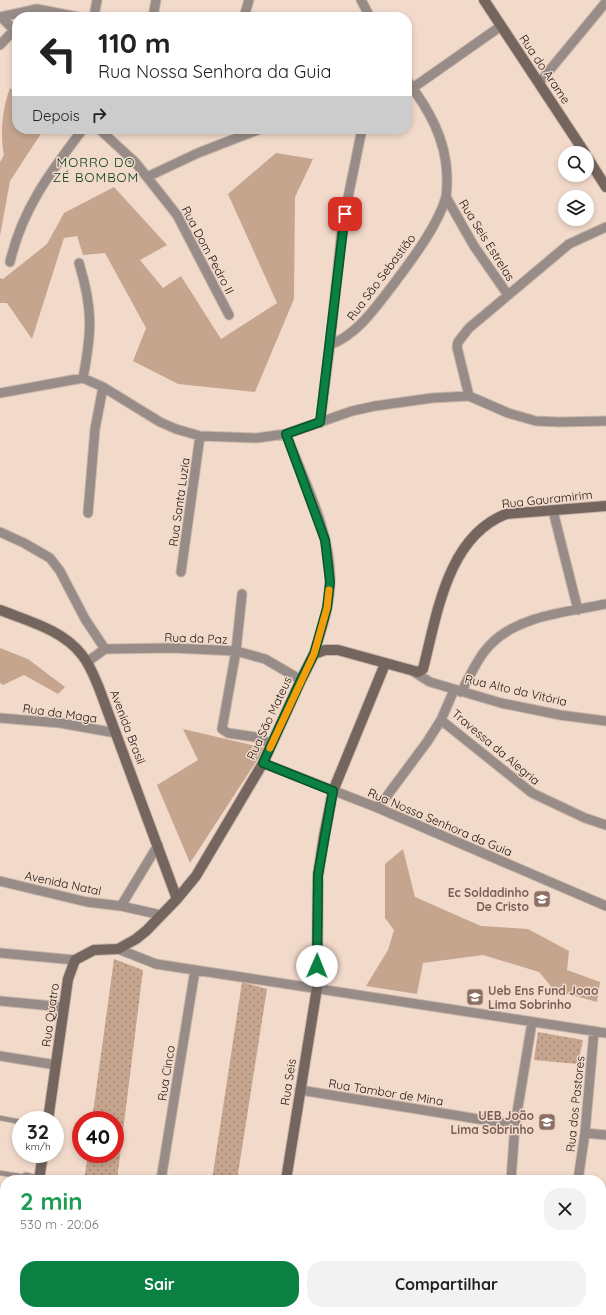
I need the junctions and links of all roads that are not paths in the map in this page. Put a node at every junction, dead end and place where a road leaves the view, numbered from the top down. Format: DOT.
graph roads {
  1 [pos="97,0"];
  2 [pos="156,0"];
  3 [pos="249,0"];
  4 [pos="361,0"];
  5 [pos="484,0"];
  6 [pos="602,0"];
  7 [pos="606,2"];
  8 [pos="24,12"];
  9 [pos="52,12"];
  10 [pos="95,12"];
  11 [pos="154,12"];
  12 [pos="245,12"];
  13 [pos="367,12"];
  14 [pos="12,15"];
  15 [pos="1,17"];
  16 [pos="501,26"];
  17 [pos="12,28"];
  18 [pos="12,35"];
  19 [pos="0,45"];
  20 [pos="539,83"];
  21 [pos="412,89"];
  22 [pos="412,93"];
  23 [pos="79,134"];
  24 [pos="105,134"];
  25 [pos="247,134"];
  26 [pos="361,134"];
  27 [pos="580,146"];
  28 [pos="594,168"];
  29 [pos="147,177"];
  30 [pos="606,186"];
  31 [pos="446,197"];
  32 [pos="606,227"];
  33 [pos="10,262"];
  34 [pos="79,263"];
  35 [pos="508,296"];
  36 [pos="229,315"];
  37 [pos="330,345"];
  38 [pos="83,378"];
  39 [pos="103,387"];
  40 [pos="0,393"];
  41 [pos="469,396"];
  42 [pos="606,421"];
  43 [pos="320,422"];
  44 [pos="286,434"];
  45 [pos="200,436"];
  46 [pos="606,506"];
  47 [pos="553,511"];
  48 [pos="88,513"];
  49 [pos="0,532"];
  50 [pos="181,572"];
  51 [pos="242,594"];
  52 [pos="606,604"];
  53 [pos="0,610"];
  54 [pos="578,610"];
  55 [pos="105,649"];
  56 [pos="236,651"];
  57 [pos="314,654"];
  58 [pos="87,662"];
  59 [pos="385,664"];
  60 [pos="420,672"];
  61 [pos="301,680"];
  62 [pos="458,691"];
  63 [pos="0,718"];
  64 [pos="441,720"];
  65 [pos="606,721"];
  66 [pos="116,734"];
  67 [pos="272,744"];
  68 [pos="263,763"];
  69 [pos="333,791"];
  70 [pos="378,808"];
  71 [pos="606,825"];
  72 [pos="158,845"];
  73 [pos="0,882"];
  74 [pos="177,899"];
  75 [pos="122,906"];
  76 [pos="606,906"];
  77 [pos="161,915"];
  78 [pos="118,949"];
  79 [pos="0,953"];
  80 [pos="75,960"];
  81 [pos="195,970"];
  82 [pos="317,988"];
  83 [pos="0,1001"];
  84 [pos="64,1007"];
  85 [pos="532,1022"];
  86 [pos="594,1031"];
  87 [pos="606,1033"];
  88 [pos="0,1056"];
  89 [pos="56,1065"];
  90 [pos="300,1090"];
  91 [pos="49,1111"];
  92 [pos="0,1118"];
  93 [pos="12,1120"];
  94 [pos="515,1125"];
  95 [pos="585,1132"];
  96 [pos="606,1135"];
  97 [pos="42,1163"];
  98 [pos="0,1173"];
  99 [pos="13,1175"];
  100 [pos="40,1175"];
  101 [pos="162,1175"];
  102 [pos="287,1175"];
  103 [pos="511,1175"];
  104 [pos="579,1175"];
  1 -- 10 [label="street"];
  2 -- 11 [label="street"];
  3 -- 12 [label="street"];
  4 -- 13 [label="street"];
  5 -- 16 [label="main road, Rua do Arame"];
  6 -- 7 [label="street"];
  7 -- 20 [label="street"];
  8 -- 9 [label="street"];
  14 -- 15 [label="street"];
  15 -- 17 [label="street"];
  16 -- 20 [label="main road, Rua do Arame"];
  16 -- 21 [label="street"];
  18 -- 19 [label="street"];
  20 -- 27 [label="main road, Rua do Arame"];
  22 -- 31 [label="street, Rua São Sebastião"];
  23 -- 33 [label="street"];
  24 -- 29 [label="street, Rua Dom Pedro II"];
  25 -- 29 [label="street"];
  26 -- 37 [label="street"];
  28 -- 30 [label="main road"];
  29 -- 36 [label="street, Rua Dom Pedro II"];
  31 -- 35 [label="street, Rua Seis Estrelas"];
  31 -- 37 [label="street, Rua São Sebastião"];
  32 -- 35 [label="street"];
  34 -- 38 [label="street"];
  35 -- 41 [label="street"];
  37 -- 43 [label="street"];
  38 -- 39 [label="street"];
  38 -- 40 [label="street"];
  39 -- 45 [label="street"];
  39 -- 48 [label="street"];
  41 -- 42 [label="street"];
  41 -- 43 [label="street"];
  43 -- 44 [label="street"];
  44 -- 45 [label="street"];
  44 -- 57 [label="street, Rua São Mateus"];
  45 -- 50 [label="street, Rua Santa Luzia"];
  46 -- 47 [label="main road, Rua Gauramirim"];
  47 -- 54 [label="street"];
  47 -- 60 [label="main road, Rua Gauramirim"];
  49 -- 55 [label="street"];
  51 -- 56 [label="street"];
  52 -- 54 [label="street, Travessa da Alegria"];
  53 -- 58 [label="main road, Avenida Brasil"];
  54 -- 62 [label="street, Travessa da Alegria"];
  55 -- 56 [label="street, Rua da Paz"];
  55 -- 58 [label="street"];
  56 -- 61 [label="street, Rua da Paz"];
  56 -- 67 [label="street"];
  57 -- 59 [label="main road, Rua Alto da Vitória"];
  57 -- 61 [label="main road, Rua São Mateus"];
  58 -- 66 [label="main road, Avenida Brasil"];
  59 -- 60 [label="main road, Rua Alto da Vitória"];
  59 -- 69 [label="main road, Rua Seis"];
  60 -- 62 [label="street, Rua Alto da Vitória"];
  61 -- 67 [label="main road, Rua São Mateus"];
  62 -- 64 [label="street, Travessa da Alegria"];
  62 -- 65 [label="street, Rua Alto da Vitória"];
  63 -- 66 [label="street, Rua da Maga"];
  64 -- 70 [label="street"];
  64 -- 71 [label="street, Travessa da Alegria"];
  66 -- 72 [label="main road, Avenida Brasil"];
  67 -- 68 [label="main road, Rua São Mateus"];
  68 -- 69 [label="street, Rua Nossa Senhora da Guia"];
  68 -- 74 [label="main road, Rua São Mateus"];
  69 -- 70 [label="street, Rua Nossa Senhora da Guia"];
  69 -- 82 [label="main road, Rua Seis"];
  70 -- 76 [label="street, Rua Nossa Senhora da Guia"];
  72 -- 74 [label="main road, Avenida Brasil"];
  72 -- 75 [label="street"];
  73 -- 75 [label="street, Avenida Natal"];
  74 -- 77 [label="main road, Rua São Mateus"];
  75 -- 77 [label="street, Avenida Natal"];
  77 -- 78 [label="main road, Rua São Mateus"];
  78 -- 80 [label="main road"];
  78 -- 81 [label="street"];
  79 -- 80 [label="street"];
  80 -- 84 [label="main road, Rua Quatro"];
  81 -- 82 [label="street"];
  81 -- 101 [label="street, Rua Cinco"];
  82 -- 85 [label="street"];
  82 -- 90 [label="main road, Rua Seis"];
  83 -- 84 [label="street"];
  84 -- 89 [label="main road, Rua Quatro"];
  85 -- 86 [label="street"];
  85 -- 94 [label="street"];
  86 -- 87 [label="street"];
  86 -- 95 [label="street, Rua dos Pastores"];
  88 -- 89 [label="street"];
  89 -- 91 [label="main road, Rua Quatro"];
  90 -- 94 [label="street, Rua Tambor de Mina"];
  90 -- 102 [label="main road, Rua Seis"];
  92 -- 93 [label="lane"];
  94 -- 103 [label="street"];
  95 -- 96 [label="street"];
  95 -- 104 [label="street, Rua dos Pastores"];
  97 -- 100 [label="main road"];
  98 -- 99 [label="lane"];
}
